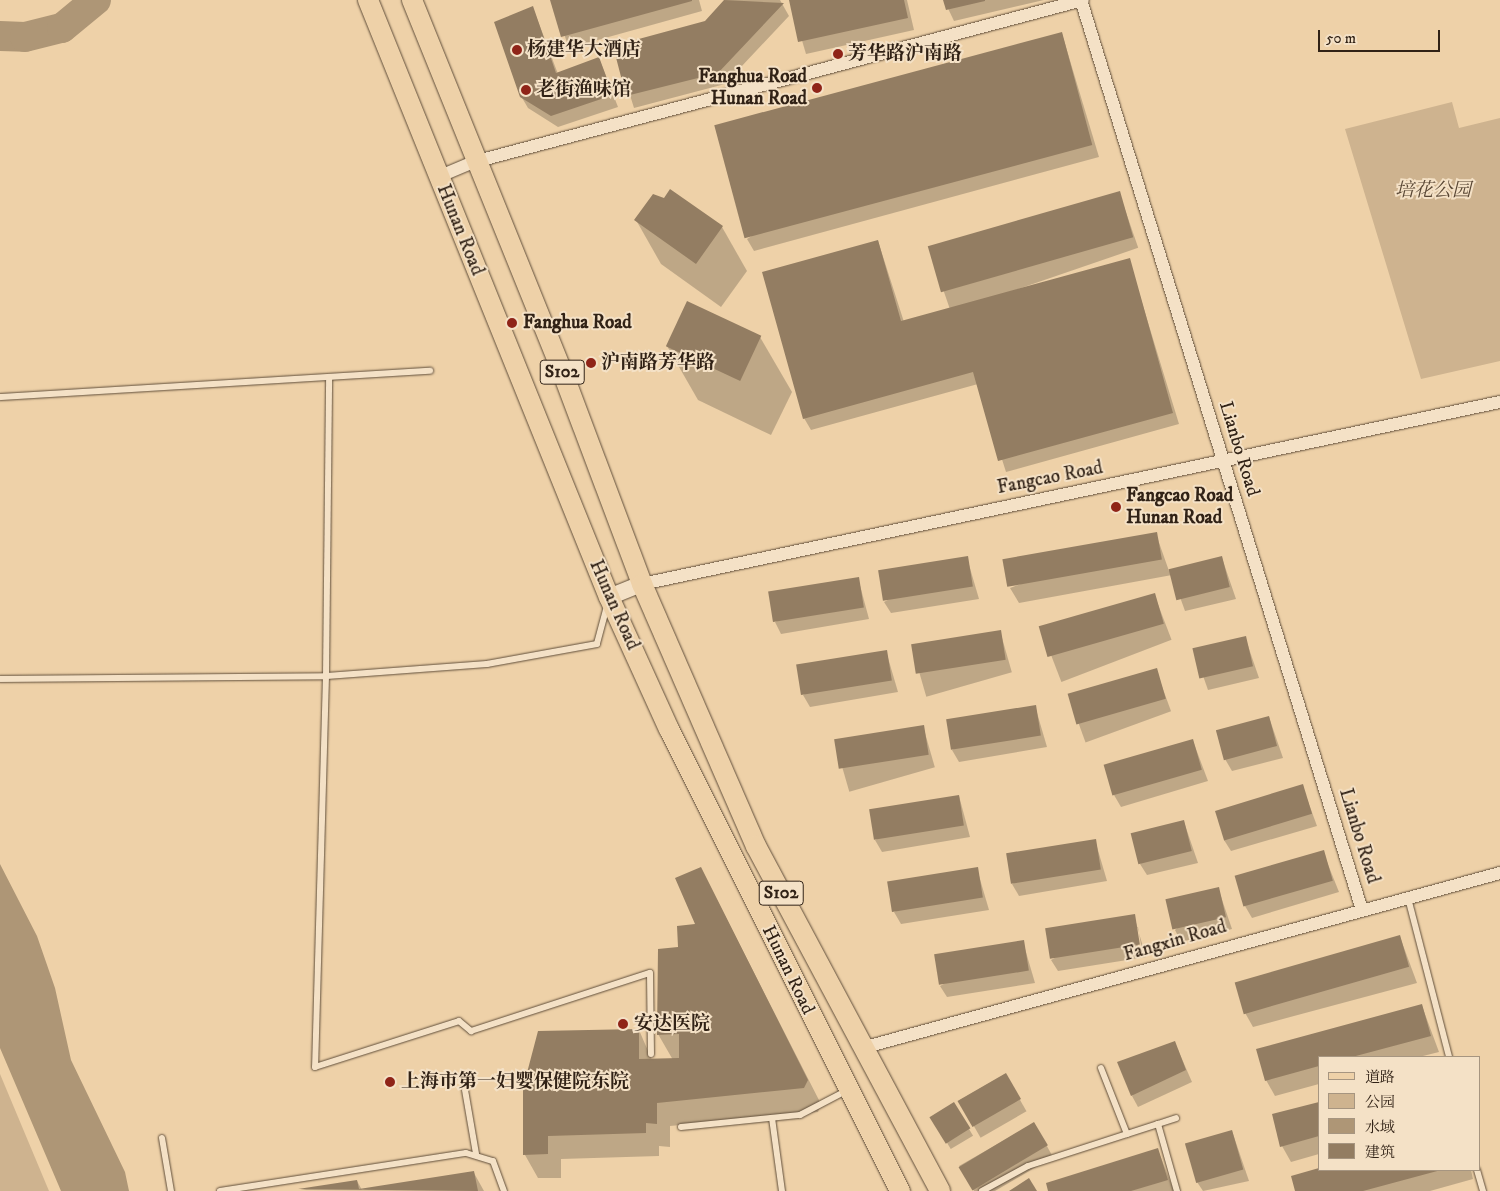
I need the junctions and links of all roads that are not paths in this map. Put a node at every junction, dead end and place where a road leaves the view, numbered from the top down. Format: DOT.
graph roads {
  1 [pos="368,0"];
  2 [pos="412,0"];
  3 [pos="1082,0"];
  4 [pos="474,162"];
  5 [pos="438,177"];
  6 [pos="430,371"];
  7 [pos="329,377"];
  8 [pos="0,397"];
  9 [pos="1500,402"];
  10 [pos="1224,464"];
  11 [pos="642,584"];
  12 [pos="609,597"];
  13 [pos="326,676"];
  14 [pos="0,679"];
  15 [pos="1500,873"];
  16 [pos="1408,898"];
  17 [pos="1362,910"];
  18 [pos="862,1048"];
  19 [pos="651,1054"];
  20 [pos="1448,1056"];
  21 [pos="1101,1068"];
  22 [pos="465,1090"];
  23 [pos="847,1090"];
  24 [pos="772,1118"];
  25 [pos="1176,1118"];
  26 [pos="1158,1124"];
  27 [pos="681,1128"];
  28 [pos="1127,1134"];
  29 [pos="162,1138"];
  30 [pos="476,1154"];
  31 [pos="1477,1171"];
  32 [pos="171,1191"];
  33 [pos="220,1191"];
  34 [pos="504,1191"];
  35 [pos="782,1191"];
  36 [pos="900,1191"];
  37 [pos="940,1191"];
  38 [pos="982,1191"];
  39 [pos="1177,1191"];
  40 [pos="1483,1191"];
  1 -- 5 [label="main road, Hunan Road / S102"];
  2 -- 4 [label="main road, Hunan Road / S102"];
  3 -- 4 [label="street"];
  3 -- 10 [label="street, Lianbo Road"];
  4 -- 5 [label="street"];
  4 -- 11 [label="main road, Hunan Road / S102"];
  5 -- 12 [label="main road, Hunan Road / S102"];
  6 -- 7 [label="lane"];
  7 -- 8 [label="lane"];
  7 -- 13 [label="lane"];
  9 -- 10 [label="street, Fangcao Road"];
  10 -- 11 [label="street, Fangcao Road"];
  10 -- 17 [label="street, Lianbo Road"];
  11 -- 12 [label="street, Fangcao Road"];
  11 -- 18 [label="main road, Hunan Road / S102"];
  12 -- 13 [label="lane"];
  12 -- 23 [label="main road, Hunan Road / S102"];
  13 -- 14 [label="lane"];
  13 -- 19 [label="lane"];
  15 -- 16 [label="street, Fangxin Road"];
  16 -- 17 [label="street, Fangxin Road"];
  16 -- 20 [label="lane"];
  17 -- 18 [label="street, Fangxin Road"];
  18 -- 37 [label="main road, Hunan Road / S102"];
  21 -- 28 [label="lane"];
  22 -- 30 [label="lane"];
  23 -- 24 [label="lane"];
  23 -- 36 [label="main road, Hunan Road / S102"];
  24 -- 27 [label="lane"];
  24 -- 35 [label="lane"];
  25 -- 26 [label="lane"];
  26 -- 28 [label="lane"];
  26 -- 39 [label="lane"];
  28 -- 38 [label="lane"];
  29 -- 32 [label="lane"];
  30 -- 33 [label="lane"];
  30 -- 34 [label="lane"];
  31 -- 40 [label="lane"];
}
